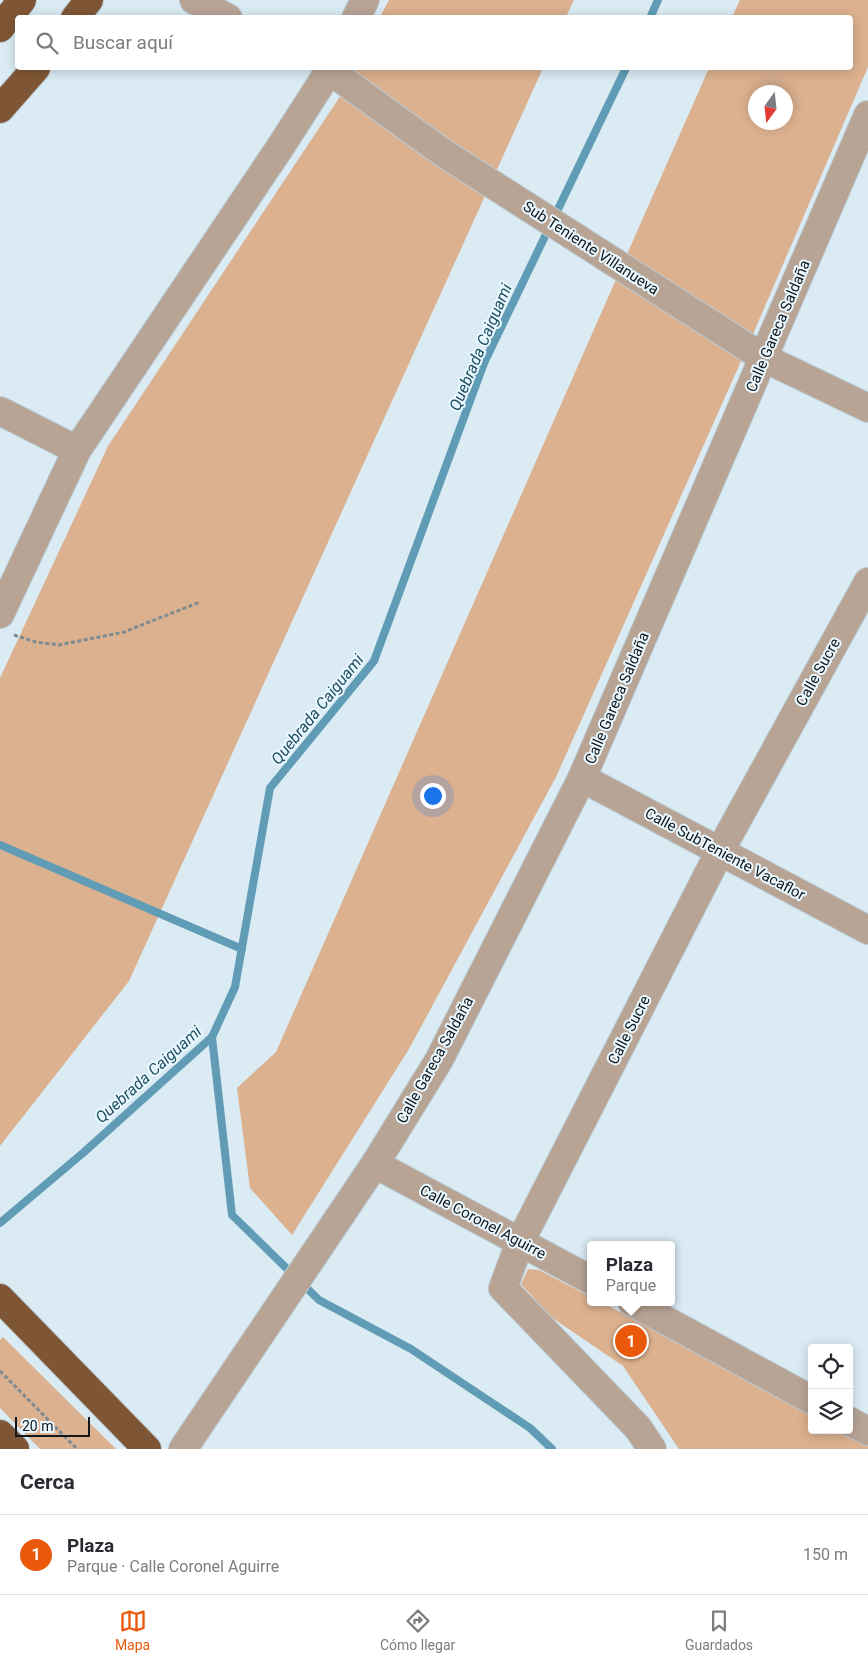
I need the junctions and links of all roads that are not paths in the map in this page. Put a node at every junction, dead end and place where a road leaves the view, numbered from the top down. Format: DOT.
graph roads {
  1 [pos="22,0"];
  2 [pos="89,0"];
  3 [pos="194,0"];
  4 [pos="365,0"];
  5 [pos="77,15"];
  6 [pos="222,15"];
  7 [pos="358,15"];
  8 [pos="0,28"];
  9 [pos="34,70"];
  10 [pos="328,70"];
  11 [pos="332,70"];
  12 [pos="0,109"];
  13 [pos="868,115"];
  14 [pos="764,358"];
  15 [pos="868,408"];
  16 [pos="0,411"];
  17 [pos="77,450"];
  18 [pos="868,582"];
  19 [pos="4,624"];
  20 [pos="582,778"];
  21 [pos="720,851"];
  22 [pos="868,930"];
  23 [pos="375,1164"];
  24 [pos="520,1242"];
  25 [pos="587,1278"];
  26 [pos="0,1298"];
  27 [pos="639,1306"];
  28 [pos="808,1398"];
  29 [pos="853,1423"];
  30 [pos="868,1431"];
  31 [pos="147,1449"];
  32 [pos="183,1449"];
  33 [pos="652,1449"];
  1 -- 8 [label="highway"];
  2 -- 5 [label="highway"];
  3 -- 6 [label="street"];
  4 -- 7 [label="street"];
  9 -- 12 [label="highway"];
  10 -- 17 [label="street"];
  11 -- 14 [label="street, Sub Teniente Villanueva"];
  13 -- 14 [label="street, Calle Gareca Saldaña"];
  14 -- 15 [label="street, Sub Teniente Villanueva"];
  14 -- 20 [label="street, Calle Gareca Saldaña"];
  16 -- 17 [label="street"];
  17 -- 19 [label="street"];
  18 -- 21 [label="street, Calle Sucre"];
  20 -- 21 [label="street, Calle SubTeniente Vacaflor"];
  20 -- 23 [label="street, Calle Gareca Saldaña"];
  21 -- 22 [label="street, Calle SubTeniente Vacaflor"];
  21 -- 24 [label="street, Calle Sucre"];
  23 -- 24 [label="street, Calle Coronel Aguirre"];
  23 -- 32 [label="street, Calle Gareca Saldaña"];
  24 -- 25 [label="street, Calle Coronel Aguirre"];
  24 -- 33 [label="street, Calle Sucre"];
  26 -- 31 [label="highway"];
  27 -- 28 [label="street"];
  29 -- 30 [label="street"];
}
